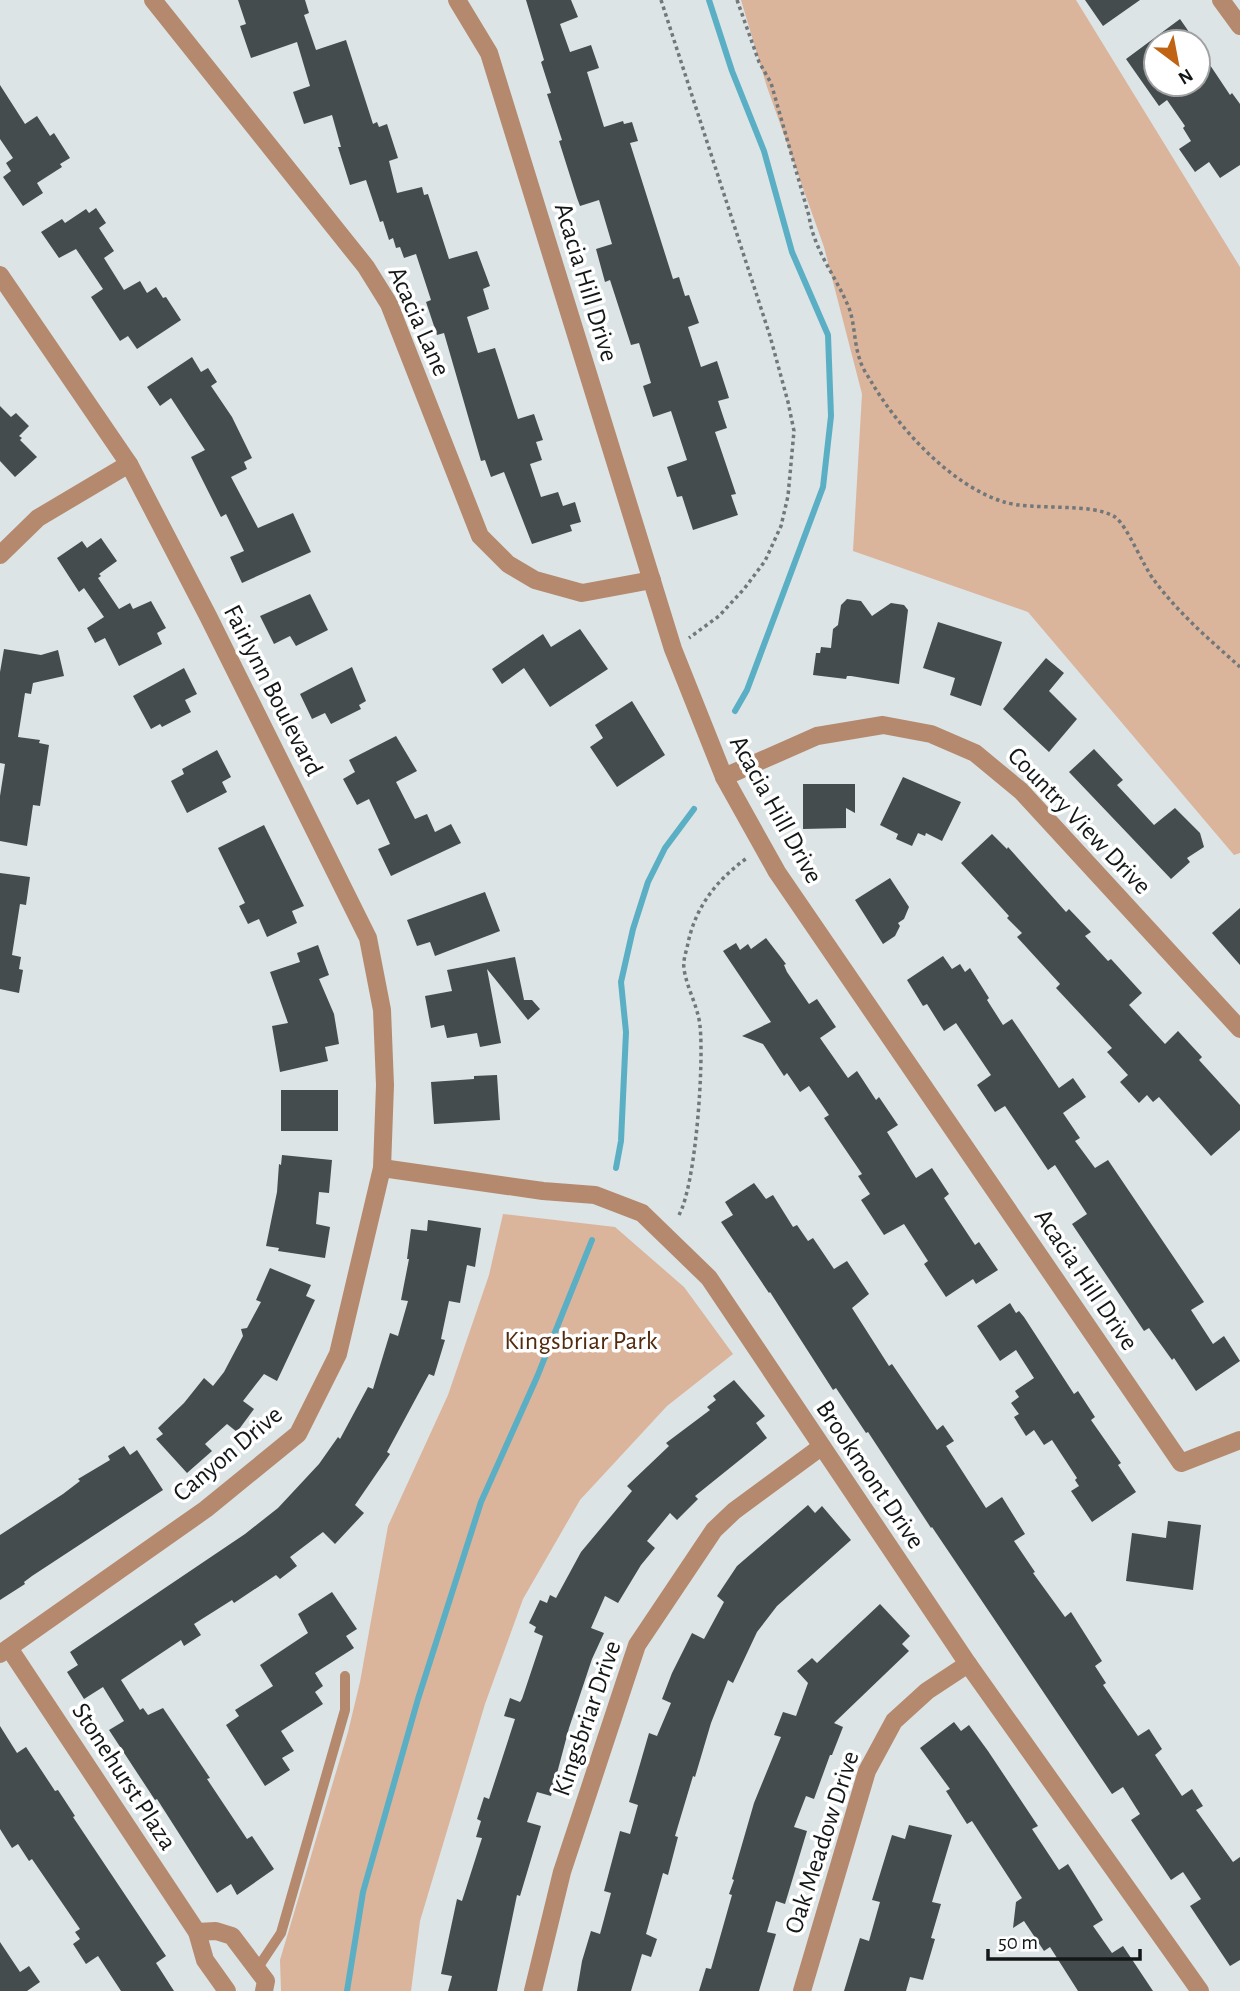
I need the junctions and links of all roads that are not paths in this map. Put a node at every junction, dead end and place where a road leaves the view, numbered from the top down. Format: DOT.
graph roads {
  1 [pos="153,0"];
  2 [pos="457,0"];
  3 [pos="1221,0"];
  4 [pos="1240,26"];
  5 [pos="0,275"];
  6 [pos="129,464"];
  7 [pos="0,554"];
  8 [pos="652,580"];
  9 [pos="724,777"];
  10 [pos="1240,1029"];
  11 [pos="382,1168"];
  12 [pos="1240,1440"];
  13 [pos="821,1447"];
  14 [pos="5,1651"];
  15 [pos="968,1664"];
  16 [pos="345,1676"];
  17 [pos="197,1932"];
  18 [pos="257,1969"];
  19 [pos="227,1991"];
  20 [pos="264,1991"];
  21 [pos="533,1991"];
  22 [pos="802,1991"];
  23 [pos="1200,1991"];
  1 -- 8 [label="street, Acacia Lane"];
  2 -- 8 [label="street, Acacia Hill Drive"];
  3 -- 4 [label="street"];
  5 -- 6 [label="street, Fairlynn Boulevard"];
  6 -- 7 [label="street"];
  6 -- 11 [label="street, Fairlynn Boulevard"];
  8 -- 9 [label="street, Acacia Hill Drive"];
  9 -- 10 [label="street, Country View Drive"];
  9 -- 12 [label="street, Acacia Hill Drive"];
  11 -- 13 [label="street, Brookmont Drive"];
  11 -- 14 [label="street, Canyon Drive"];
  13 -- 15 [label="street, Brookmont Drive"];
  13 -- 21 [label="street, Kingsbriar Drive"];
  14 -- 17 [label="street, Stonehurst Plaza"];
  15 -- 22 [label="street, Oak Meadow Drive"];
  15 -- 23 [label="street, Brookmont Drive"];
  16 -- 18 [label="lane"];
  17 -- 18 [label="street"];
  17 -- 19 [label="street, Stonehurst Plaza"];
  18 -- 20 [label="street"];
}
